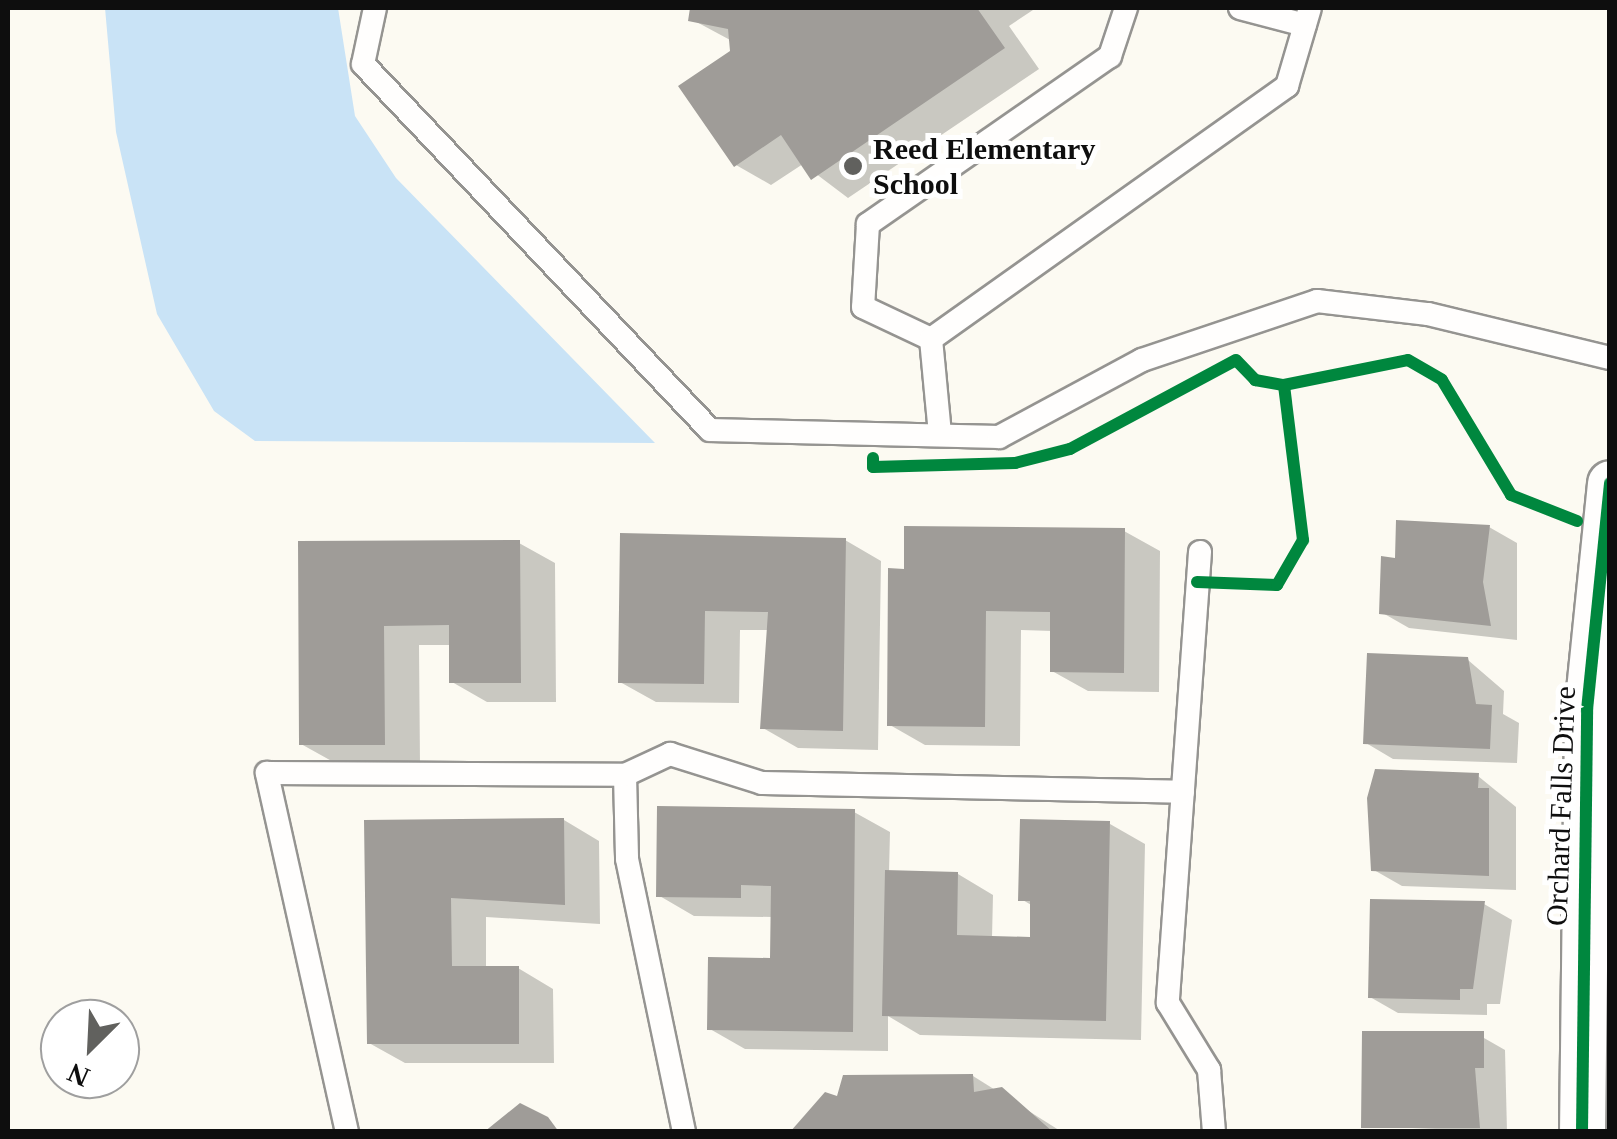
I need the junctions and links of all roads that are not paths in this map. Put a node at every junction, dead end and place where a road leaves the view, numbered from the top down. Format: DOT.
graph roads {
  1 [pos="374,8"];
  2 [pos="1126,8"];
  3 [pos="1240,8"];
  4 [pos="1308,16"];
  5 [pos="931,339"];
  6 [pos="1610,358"];
  7 [pos="940,436"];
  8 [pos="1610,483"];
  9 [pos="1200,552"];
  10 [pos="1598,710"];
  11 [pos="625,775"];
  12 [pos="1183,792"];
  13 [pos="346,1132"];
  14 [pos="684,1132"];
  15 [pos="1214,1132"];
  16 [pos="1582,1132"];
  1 -- 7 [label="lane"];
  2 -- 5 [label="lane"];
  3 -- 4 [label="lane"];
  4 -- 5 [label="lane"];
  5 -- 7 [label="lane"];
  6 -- 7 [label="lane"];
  8 -- 10 [label="street, Orchard Falls Drive"];
  9 -- 12 [label="lane"];
  10 -- 16 [label="street, Orchard Falls Drive"];
  11 -- 12 [label="lane"];
  11 -- 13 [label="lane"];
  11 -- 14 [label="lane"];
  12 -- 15 [label="lane"];
}
